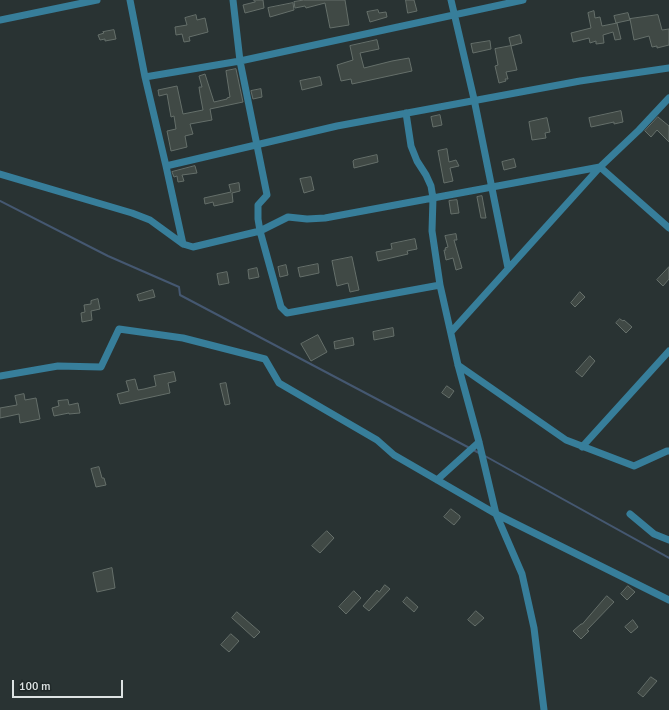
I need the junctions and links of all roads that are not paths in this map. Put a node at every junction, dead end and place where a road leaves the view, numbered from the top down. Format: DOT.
graph roads {
  1 [pos="97,0"];
  2 [pos="130,0"];
  3 [pos="233,0"];
  4 [pos="451,0"];
  5 [pos="523,0"];
  6 [pos="455,15"];
  7 [pos="0,20"];
  8 [pos="240,61"];
  9 [pos="669,68"];
  10 [pos="145,77"];
  11 [pos="669,98"];
  12 [pos="474,100"];
  13 [pos="406,113"];
  14 [pos="257,144"];
  15 [pos="166,166"];
  16 [pos="600,167"];
  17 [pos="0,174"];
  18 [pos="492,187"];
  19 [pos="433,198"];
  20 [pos="669,228"];
  21 [pos="260,231"];
  22 [pos="183,244"];
  23 [pos="508,268"];
  24 [pos="440,286"];
  25 [pos="451,332"];
  26 [pos="669,351"];
  27 [pos="458,365"];
  28 [pos="0,376"];
  29 [pos="479,442"];
  30 [pos="582,447"];
  31 [pos="669,451"];
  32 [pos="437,480"];
  33 [pos="496,514"];
  34 [pos="630,514"];
  35 [pos="669,540"];
  36 [pos="669,600"];
  37 [pos="544,710"];
  1 -- 7 [label="street"];
  2 -- 10 [label="street"];
  3 -- 8 [label="street"];
  4 -- 6 [label="street"];
  5 -- 6 [label="street"];
  6 -- 8 [label="street"];
  6 -- 12 [label="street"];
  8 -- 10 [label="street"];
  8 -- 14 [label="street"];
  9 -- 12 [label="street"];
  10 -- 15 [label="street"];
  11 -- 16 [label="street"];
  12 -- 13 [label="street"];
  12 -- 18 [label="street"];
  13 -- 14 [label="street"];
  13 -- 19 [label="street"];
  14 -- 15 [label="street"];
  14 -- 21 [label="street"];
  15 -- 22 [label="street"];
  16 -- 18 [label="street"];
  16 -- 20 [label="street"];
  16 -- 23 [label="street"];
  17 -- 22 [label="street"];
  18 -- 19 [label="street"];
  18 -- 23 [label="street"];
  19 -- 21 [label="street"];
  19 -- 24 [label="street"];
  21 -- 22 [label="street"];
  21 -- 24 [label="street"];
  23 -- 25 [label="street"];
  24 -- 25 [label="street"];
  25 -- 27 [label="street"];
  26 -- 30 [label="street"];
  27 -- 29 [label="street"];
  27 -- 30 [label="street"];
  28 -- 32 [label="street"];
  29 -- 32 [label="street"];
  29 -- 33 [label="street"];
  30 -- 31 [label="street"];
  32 -- 33 [label="street"];
  33 -- 36 [label="street"];
  33 -- 37 [label="street"];
  34 -- 35 [label="street"];
}
